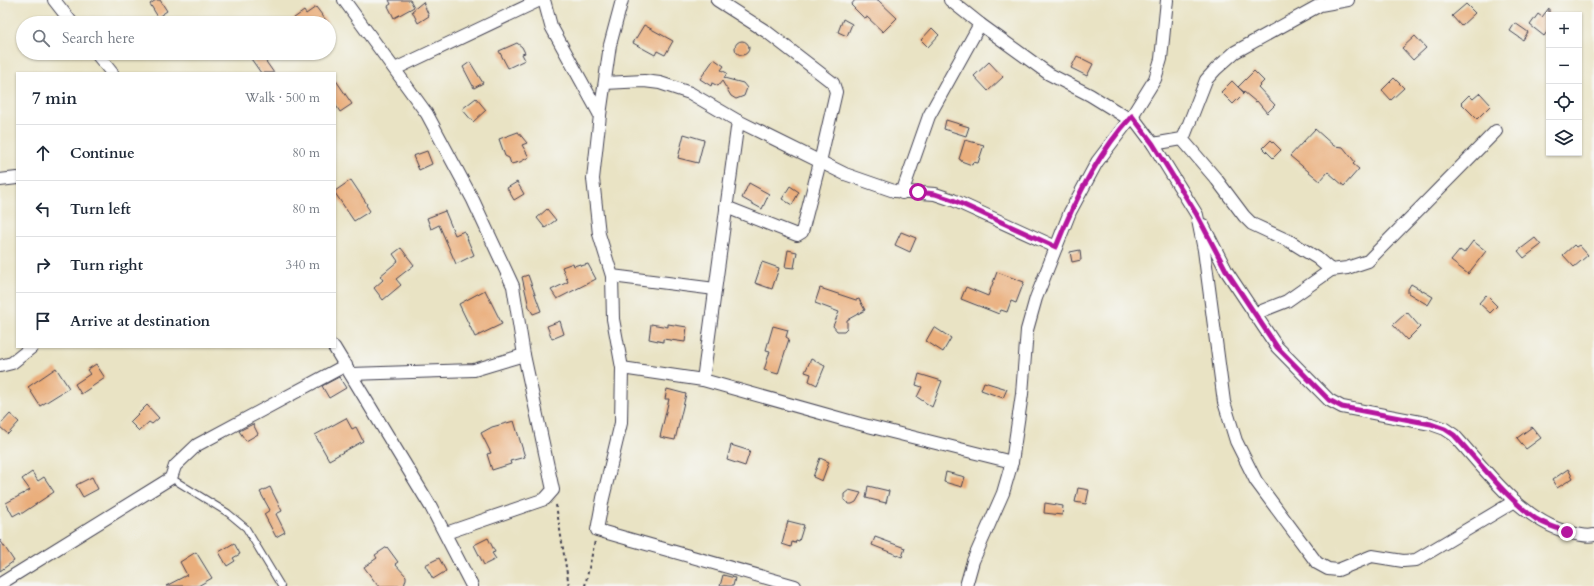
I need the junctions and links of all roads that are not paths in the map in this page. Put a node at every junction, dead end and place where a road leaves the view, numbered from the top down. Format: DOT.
graph roads {
  1 [pos="54,0"];
  2 [pos="344,0"];
  3 [pos="540,0"];
  4 [pos="544,0"];
  5 [pos="622,0"];
  6 [pos="717,0"];
  7 [pos="950,0"];
  8 [pos="1167,0"];
  9 [pos="1348,0"];
  10 [pos="67,16"];
  11 [pos="980,24"];
  12 [pos="102,60"];
  13 [pos="395,69"];
  14 [pos="111,72"];
  15 [pos="605,83"];
  16 [pos="600,115"];
  17 [pos="1131,118"];
  18 [pos="738,121"];
  19 [pos="1496,131"];
  20 [pos="1182,139"];
  21 [pos="1153,144"];
  22 [pos="820,162"];
  23 [pos="16,178"];
  24 [pos="0,180"];
  25 [pos="902,193"];
  26 [pos="726,207"];
  27 [pos="1197,215"];
  28 [pos="1056,247"];
  29 [pos="1331,270"];
  30 [pos="612,276"];
  31 [pos="715,289"];
  32 [pos="1254,314"];
  33 [pos="31,348"];
  34 [pos="335,348"];
  35 [pos="524,356"];
  36 [pos="0,366"];
  37 [pos="622,368"];
  38 [pos="348,370"];
  39 [pos="703,380"];
  40 [pos="1012,462"];
  41 [pos="170,478"];
  42 [pos="1515,501"];
  43 [pos="446,533"];
  44 [pos="1594,535"];
  45 [pos="0,584"];
  46 [pos="281,586"];
  47 [pos="472,586"];
  48 [pos="795,586"];
  49 [pos="966,586"];
  1 -- 10 [label="street"];
  2 -- 13 [label="street"];
  3 -- 13 [label="street"];
  4 -- 16 [label="street"];
  5 -- 15 [label="street"];
  6 -- 22 [label="street"];
  7 -- 11 [label="street"];
  8 -- 17 [label="street"];
  9 -- 20 [label="street"];
  11 -- 17 [label="street"];
  11 -- 25 [label="street"];
  12 -- 14 [label="street"];
  13 -- 35 [label="street"];
  15 -- 16 [label="street"];
  15 -- 18 [label="street"];
  16 -- 30 [label="street"];
  17 -- 21 [label="street"];
  17 -- 28 [label="street"];
  18 -- 22 [label="street"];
  18 -- 26 [label="street"];
  19 -- 29 [label="street"];
  20 -- 21 [label="street"];
  20 -- 29 [label="street"];
  21 -- 27 [label="street"];
  22 -- 25 [label="street"];
  22 -- 26 [label="street"];
  23 -- 24 [label="street"];
  25 -- 28 [label="street"];
  26 -- 31 [label="street"];
  27 -- 32 [label="street"];
  27 -- 42 [label="street"];
  28 -- 40 [label="street"];
  29 -- 32 [label="street"];
  30 -- 31 [label="street"];
  30 -- 37 [label="street"];
  31 -- 39 [label="street"];
  32 -- 42 [label="street"];
  33 -- 36 [label="street"];
  34 -- 38 [label="street"];
  35 -- 38 [label="street"];
  35 -- 43 [label="street"];
  37 -- 39 [label="street"];
  37 -- 48 [label="street"];
  38 -- 41 [label="street"];
  38 -- 43 [label="street"];
  39 -- 40 [label="street"];
  40 -- 49 [label="street"];
  41 -- 45 [label="street"];
  41 -- 46 [label="lane"];
  42 -- 44 [label="street"];
  43 -- 47 [label="street"];
}
